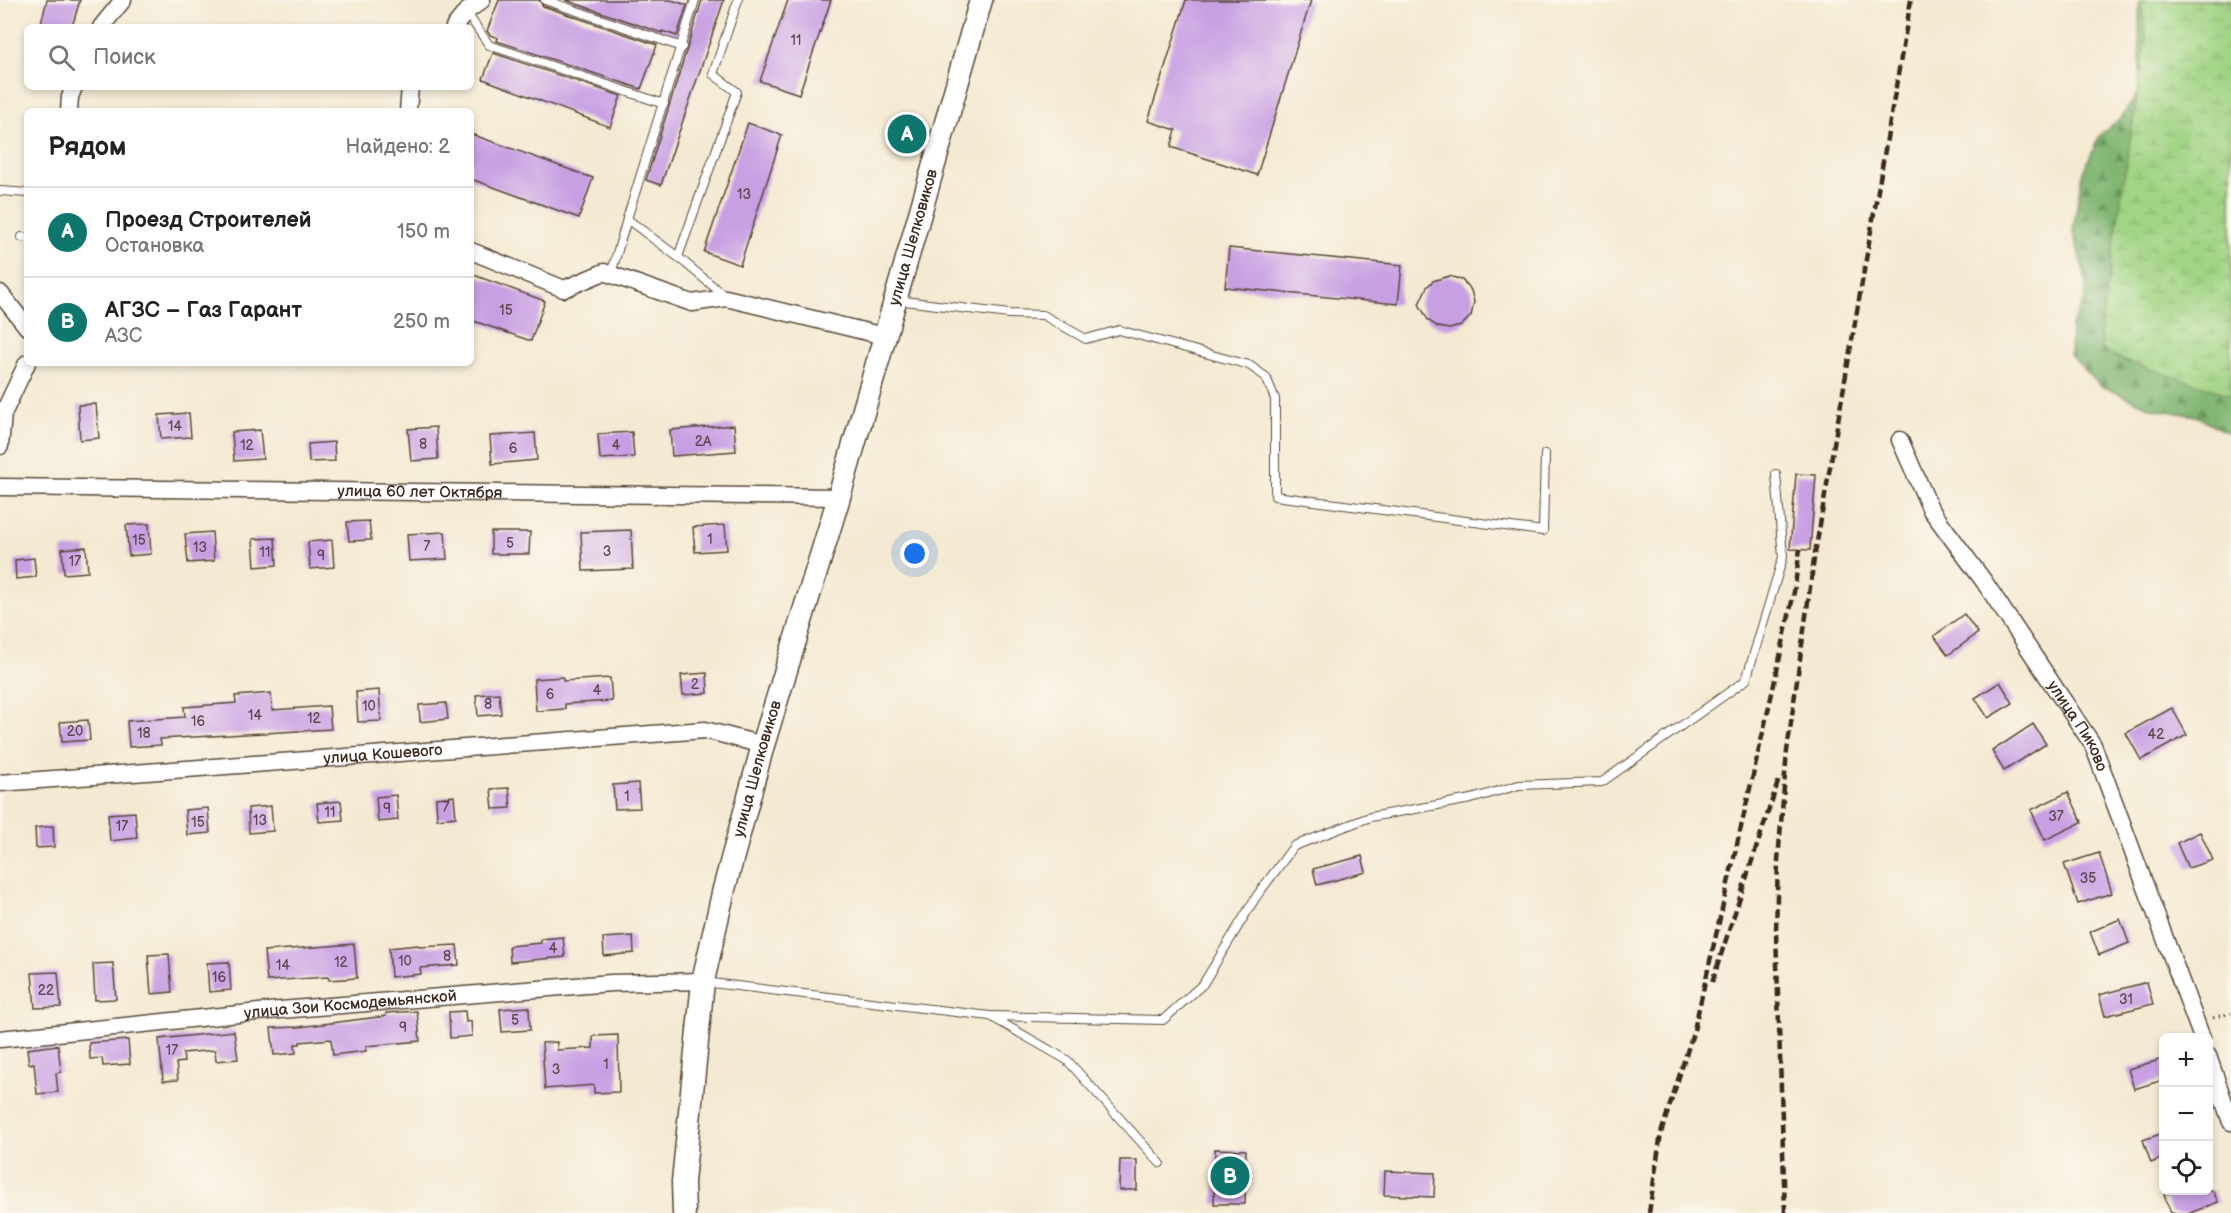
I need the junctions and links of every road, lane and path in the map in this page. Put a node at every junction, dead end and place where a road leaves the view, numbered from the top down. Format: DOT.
graph roads {
  1 [pos="123,0"];
  2 [pos="482,0"];
  3 [pos="545,0"];
  4 [pos="695,0"];
  5 [pos="738,0"];
  6 [pos="981,0"];
  7 [pos="465,12"];
  8 [pos="103,24"];
  9 [pos="456,24"];
  10 [pos="474,24"];
  11 [pos="474,24"];
  12 [pos="682,47"];
  13 [pos="73,90"];
  14 [pos="410,90"];
  15 [pos="664,104"];
  16 [pos="69,108"];
  17 [pos="408,108"];
  18 [pos="0,191"];
  19 [pos="24,193"];
  20 [pos="627,219"];
  21 [pos="474,252"];
  22 [pos="678,256"];
  23 [pos="611,274"];
  24 [pos="0,293"];
  25 [pos="726,298"];
  26 [pos="894,299"];
  27 [pos="24,323"];
  28 [pos="884,336"];
  29 [pos="26,366"];
  30 [pos="1900,440"];
  31 [pos="0,446"];
  32 [pos="1545,454"];
  33 [pos="1776,474"];
  34 [pos="0,487"];
  35 [pos="838,497"];
  36 [pos="763,745"];
  37 [pos="0,783"];
  38 [pos="703,981"];
  39 [pos="990,1016"];
  40 [pos="2200,1033"];
  41 [pos="0,1039"];
  42 [pos="2213,1070"];
  43 [pos="2231,1122"];
  44 [pos="1160,1163"];
  45 [pos="684,1213"];
  1 -- 8 [label="street"];
  2 -- 7 [label="street"];
  3 -- 12 [label="lane"];
  4 -- 12 [label="lane"];
  5 -- 22 [label="lane"];
  6 -- 26 [label="street, улица Шелковиков"];
  7 -- 9 [label="street"];
  7 -- 10 [label="lane"];
  11 -- 15 [label="lane"];
  12 -- 15 [label="lane"];
  13 -- 16 [label="street"];
  14 -- 17 [label="street"];
  15 -- 20 [label="lane"];
  18 -- 19 [label="lane"];
  20 -- 22 [label="lane"];
  20 -- 23 [label="lane"];
  21 -- 23 [label="street"];
  22 -- 25 [label="lane"];
  23 -- 25 [label="street"];
  24 -- 27 [label="street"];
  25 -- 28 [label="street"];
  26 -- 28 [label="street, улица Шелковиков"];
  26 -- 32 [label="lane"];
  28 -- 35 [label="street, улица Шелковиков"];
  29 -- 31 [label="street"];
  30 -- 40 [label="street, улица Пиково"];
  33 -- 39 [label="lane"];
  34 -- 35 [label="street, улица 60 лет Октября"];
  35 -- 36 [label="street, улица Шелковиков"];
  36 -- 37 [label="street, улица Кошевого"];
  36 -- 38 [label="street, улица Шелковиков"];
  38 -- 39 [label="lane"];
  38 -- 41 [label="street, улица Зои Космодемьянской"];
  38 -- 45 [label="street, улица Шелковиков"];
  39 -- 44 [label="lane"];
  42 -- 43 [label="street"];
}
